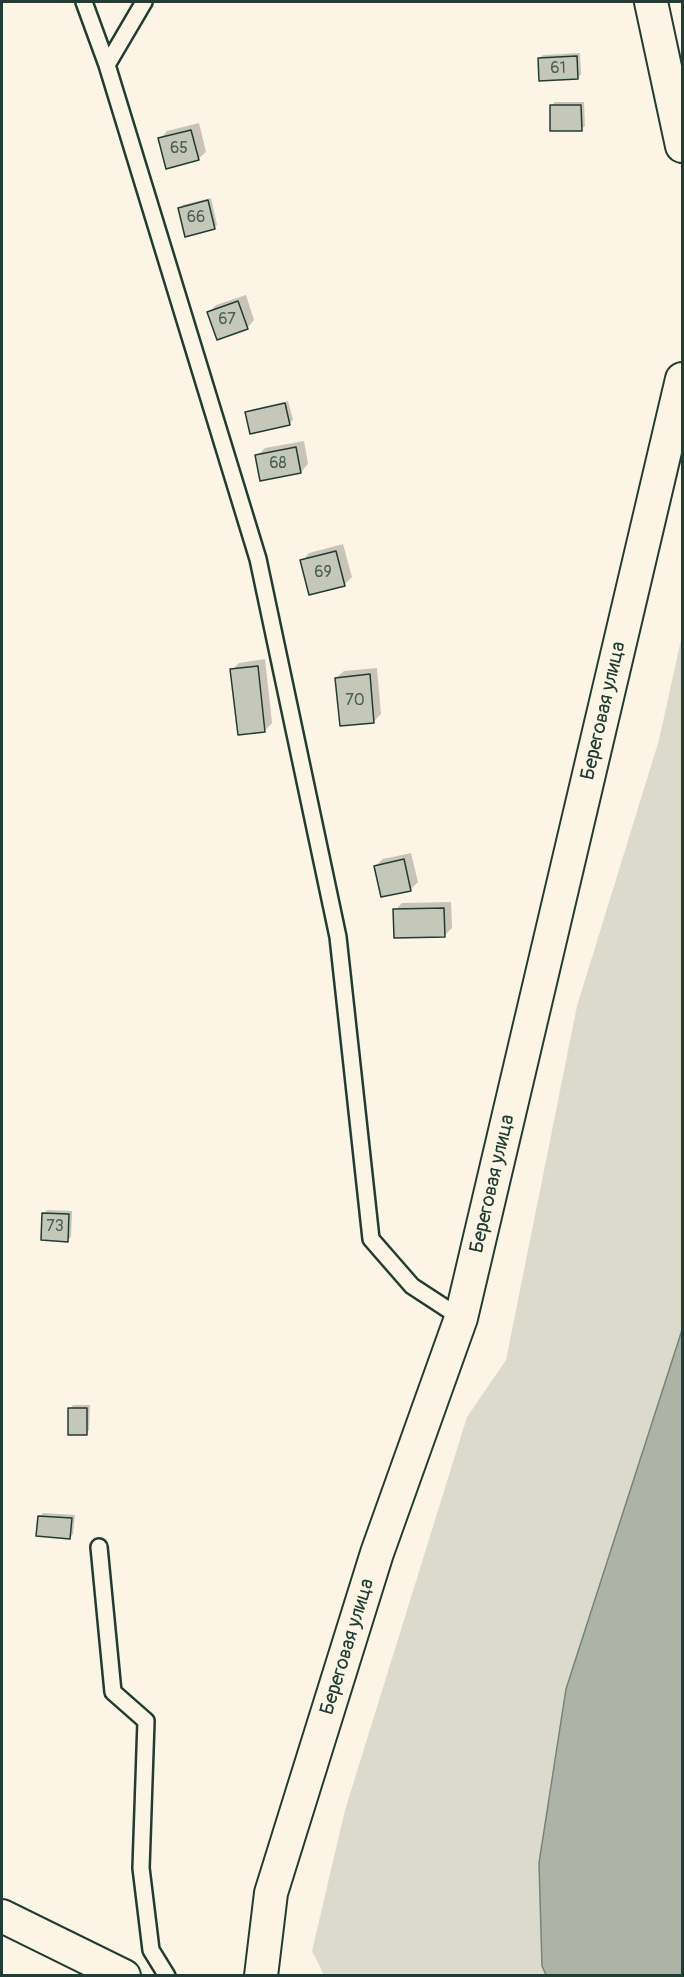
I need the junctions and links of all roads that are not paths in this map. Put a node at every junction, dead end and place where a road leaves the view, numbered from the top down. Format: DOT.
graph roads {
  1 [pos="84,2"];
  2 [pos="144,2"];
  3 [pos="651,2"];
  4 [pos="107,65"];
  5 [pos="682,146"];
  6 [pos="682,379"];
  7 [pos="461,1318"];
  8 [pos="99,1547"];
  9 [pos="2,1916"];
  10 [pos="124,1976"];
  11 [pos="167,1976"];
  12 [pos="261,1976"];
  1 -- 4 [label="lane"];
  2 -- 4 [label="lane"];
  3 -- 5 [label="street"];
  4 -- 7 [label="lane"];
  6 -- 7 [label="street, Береговая улица"];
  7 -- 12 [label="street, Береговая улица"];
  8 -- 11 [label="lane"];
  9 -- 10 [label="street"];
}
